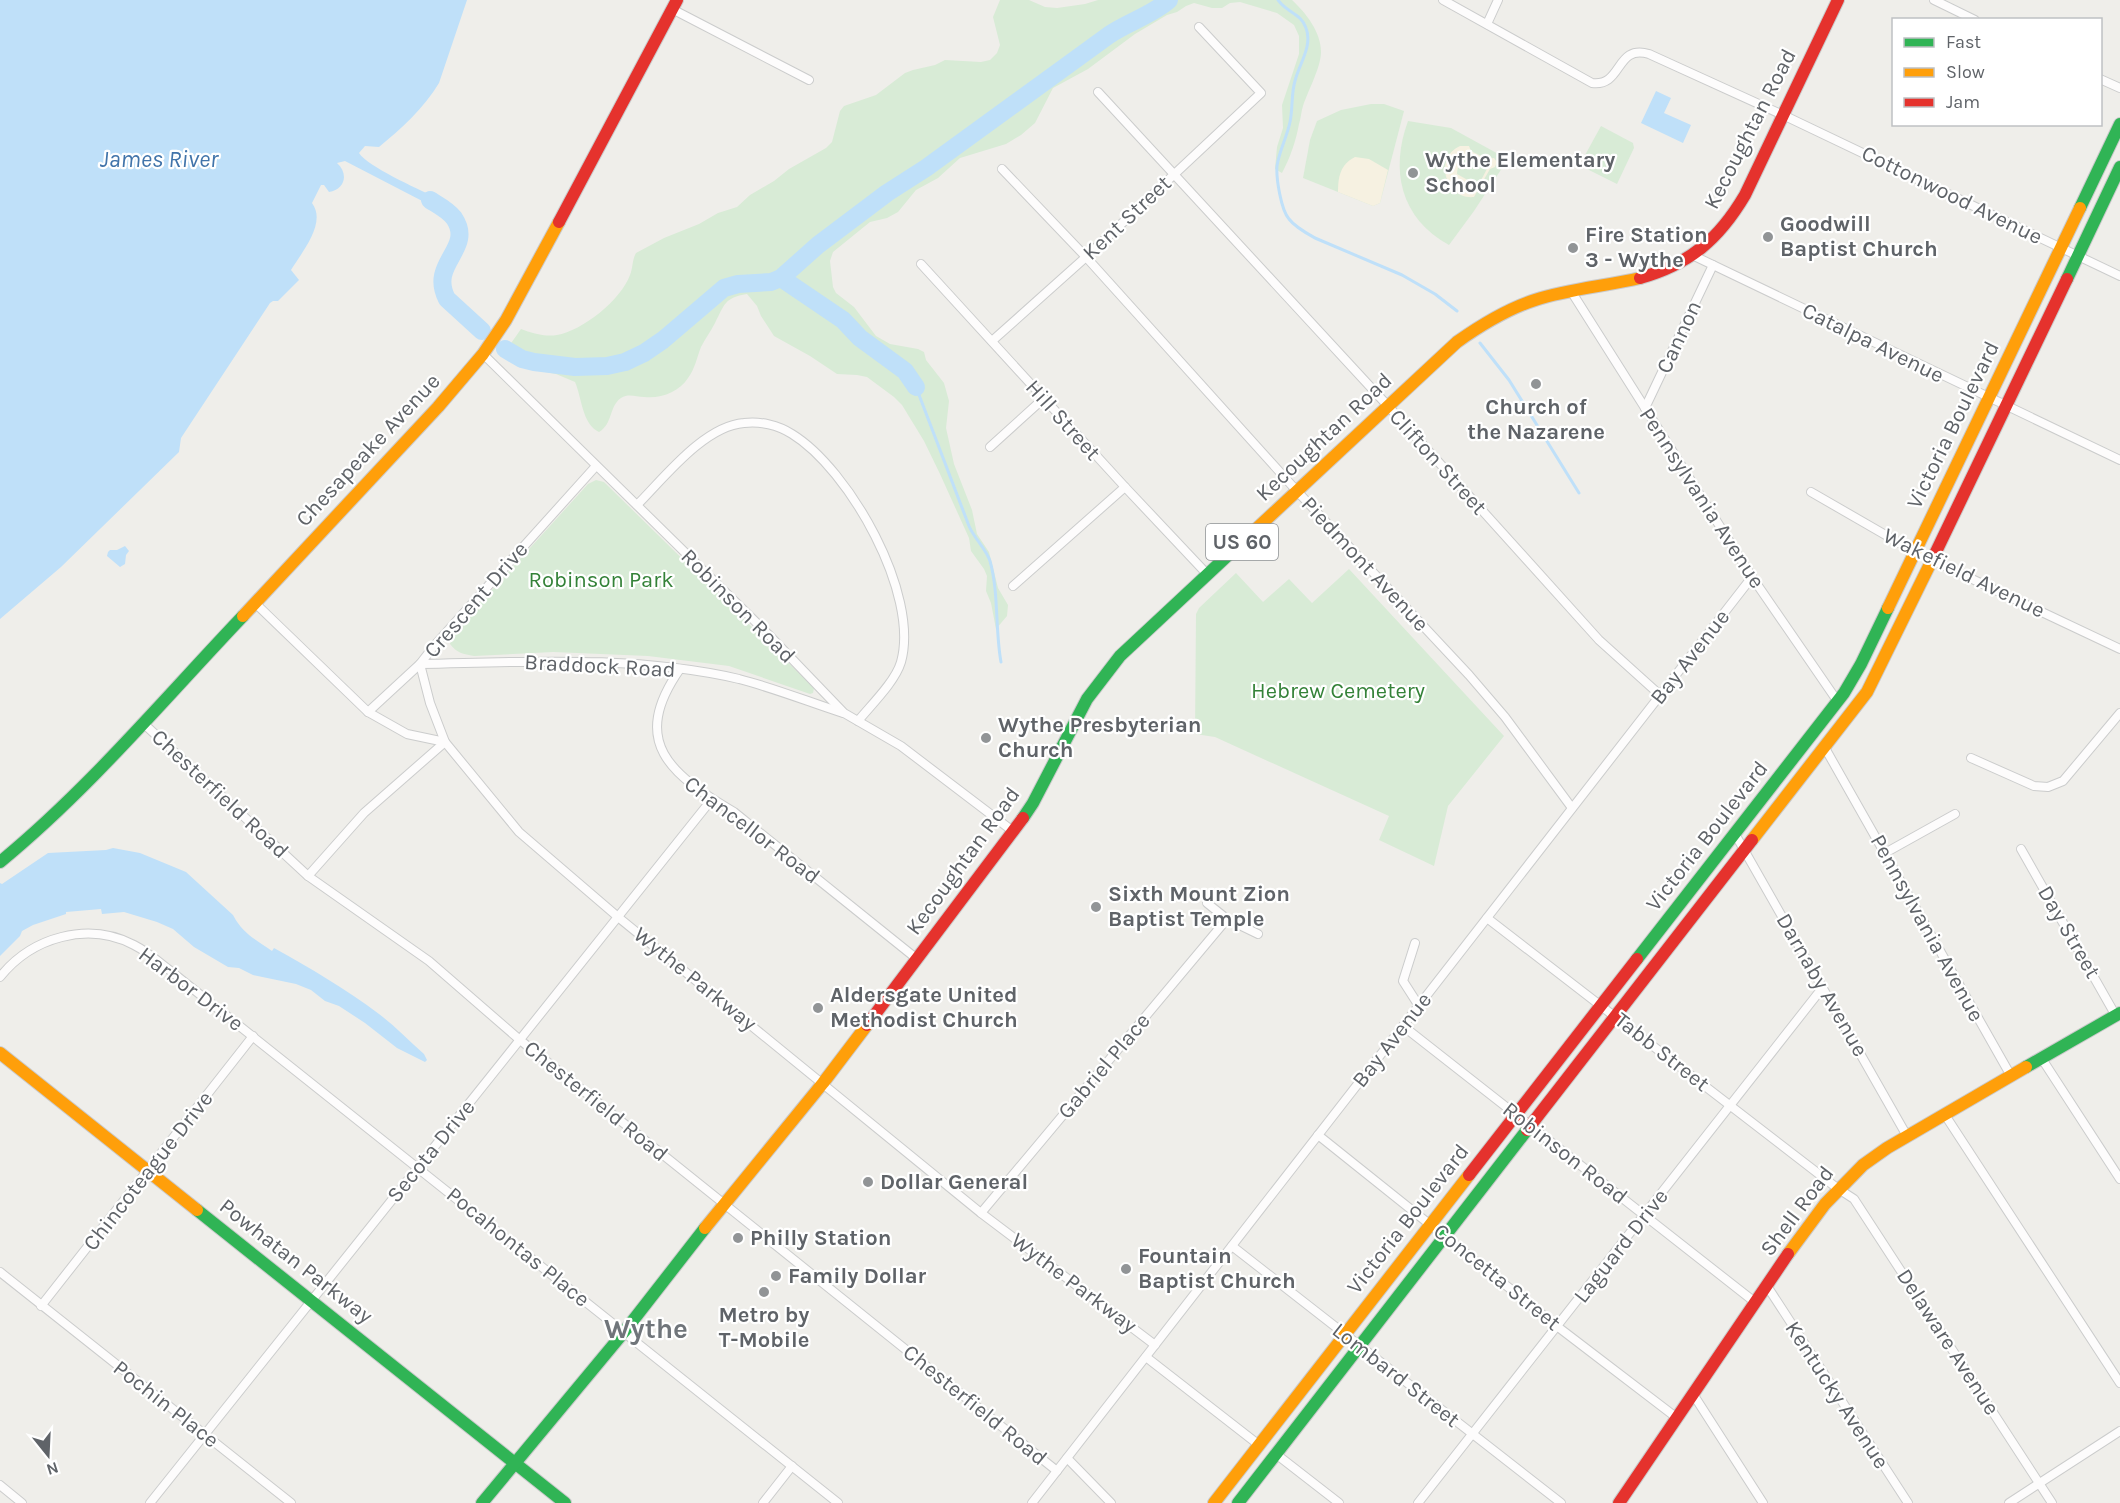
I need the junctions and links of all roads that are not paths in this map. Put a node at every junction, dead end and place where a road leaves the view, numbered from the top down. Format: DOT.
graph roads {
  1 [pos="1443,0"];
  2 [pos="1498,0"];
  3 [pos="1838,0"];
  4 [pos="1934,0"];
  5 [pos="675,5"];
  6 [pos="1971,18"];
  7 [pos="1487,24"];
  8 [pos="1199,27"];
  9 [pos="809,80"];
  10 [pos="2102,80"];
  11 [pos="2120,88"];
  12 [pos="1098,92"];
  13 [pos="1783,115"];
  14 [pos="2120,124"];
  15 [pos="2120,167"];
  16 [pos="1002,169"];
  17 [pos="1174,175"];
  18 [pos="2061,247"];
  19 [pos="1692,255"];
  20 [pos="2078,255"];
  21 [pos="1086,257"];
  22 [pos="921,264"];
  23 [pos="1713,265"];
  24 [pos="2120,276"];
  25 [pos="1571,291"];
  26 [pos="992,341"];
  27 [pos="483,354"];
  28 [pos="1989,398"];
  29 [pos="1043,399"];
  30 [pos="1388,406"];
  31 [pos="2006,406"];
  32 [pos="1645,408"];
  33 [pos="990,447"];
  34 [pos="2120,460"];
  35 [pos="596,466"];
  36 [pos="1125,487"];
  37 [pos="1296,490"];
  38 [pos="1811,492"];
  39 [pos="637,505"];
  40 [pos="1915,552"];
  41 [pos="1932,560"];
  42 [pos="1208,574"];
  43 [pos="1752,577"];
  44 [pos="1013,586"];
  45 [pos="255,603"];
  46 [pos="2120,649"];
  47 [pos="420,664"];
  48 [pos="680,669"];
  49 [pos="1660,696"];
  50 [pos="1838,702"];
  51 [pos="368,712"];
  52 [pos="844,713"];
  53 [pos="2120,713"];
  54 [pos="858,721"];
  55 [pos="143,723"];
  56 [pos="445,742"];
  57 [pos="1825,748"];
  58 [pos="1971,758"];
  59 [pos="712,799"];
  60 [pos="1572,808"];
  61 [pos="1955,814"];
  62 [pos="1014,832"];
  63 [pos="1735,834"];
  64 [pos="2021,849"];
  65 [pos="1745,851"];
  66 [pos="1885,854"];
  67 [pos="0,862"];
  68 [pos="308,876"];
  69 [pos="1207,903"];
  70 [pos="618,917"];
  71 [pos="1487,918"];
  72 [pos="1227,919"];
  73 [pos="1258,934"];
  74 [pos="1415,943"];
  75 [pos="917,959"];
  76 [pos="0,977"];
  77 [pos="1823,987"];
  78 [pos="1602,1005"];
  79 [pos="1419,1006"];
  80 [pos="2118,1014"];
  81 [pos="1616,1016"];
  82 [pos="1403,1026"];
  83 [pos="253,1036"];
  84 [pos="520,1040"];
  85 [pos="0,1053"];
  86 [pos="2042,1059"];
  87 [pos="2011,1076"];
  88 [pos="823,1083"];
  89 [pos="1732,1106"];
  90 [pos="1945,1114"];
  91 [pos="1516,1116"];
  92 [pos="1531,1127"];
  93 [pos="1318,1136"];
  94 [pos="1907,1136"];
  95 [pos="418,1168"];
  96 [pos="148,1172"];
  97 [pos="2120,1179"];
  98 [pos="1837,1188"];
  99 [pos="723,1204"];
  100 [pos="981,1212"];
  101 [pos="1644,1214"];
  102 [pos="1431,1225"];
  103 [pos="1445,1237"];
  104 [pos="1232,1246"];
  105 [pos="1,1274"];
  106 [pos="1767,1286"];
  107 [pos="312,1300"];
  108 [pos="1756,1302"];
  109 [pos="41,1306"];
  110 [pos="1558,1327"];
  111 [pos="624,1332"];
  112 [pos="1345,1335"];
  113 [pos="1155,1345"];
  114 [pos="1359,1347"];
  115 [pos="1146,1357"];
  116 [pos="2120,1383"];
  117 [pos="1693,1394"];
  118 [pos="1677,1418"];
  119 [pos="2120,1431"];
  120 [pos="205,1434"];
  121 [pos="1472,1436"];
  122 [pos="1259,1445"];
  123 [pos="1276,1454"];
  124 [pos="1067,1458"];
  125 [pos="514,1463"];
  126 [pos="792,1466"];
  127 [pos="1057,1471"];
  128 [pos="2039,1483"];
  129 [pos="0,1485"];
  130 [pos="22,1503"];
  131 [pos="150,1503"];
  132 [pos="291,1503"];
  133 [pos="482,1503"];
  134 [pos="565,1503"];
  135 [pos="763,1503"];
  136 [pos="838,1503"];
  137 [pos="1032,1503"];
  138 [pos="1111,1503"];
  139 [pos="1214,1503"];
  140 [pos="1238,1503"];
  141 [pos="1340,1503"];
  142 [pos="1418,1503"];
  143 [pos="1561,1503"];
  144 [pos="1619,1503"];
  145 [pos="1763,1503"];
  146 [pos="1908,1503"];
  147 [pos="2009,1503"];
  148 [pos="2052,1503"];
  1 -- 7 [label="street, Cottonwood Avenue"];
  2 -- 7 [label="street"];
  3 -- 13 [label="main road, Kecoughtan Road / US 60"];
  4 -- 6 [label="street"];
  5 -- 9 [label="street"];
  5 -- 27 [label="main road, Chesapeake Avenue"];
  7 -- 13 [label="street, Cottonwood Avenue"];
  8 -- 17 [label="street, Kent Street"];
  10 -- 11 [label="street"];
  12 -- 17 [label="street, Clifton Street"];
  13 -- 18 [label="street, Cottonwood Avenue"];
  13 -- 19 [label="main road, Kecoughtan Road / US 60"];
  14 -- 18 [label="main road, Victoria Boulevard"];
  15 -- 20 [label="main road, Victoria Boulevard"];
  16 -- 21 [label="street, Piedmont Avenue"];
  17 -- 21 [label="street, Kent Street"];
  17 -- 30 [label="street, Clifton Street"];
  18 -- 20 [label="street, Cottonwood Avenue"];
  18 -- 28 [label="main road, Victoria Boulevard"];
  19 -- 23 [label="street, Catalpa Avenue"];
  19 -- 25 [label="main road, Kecoughtan Road / US 60"];
  20 -- 24 [label="street, Cottonwood Avenue"];
  20 -- 31 [label="main road, Victoria Boulevard"];
  21 -- 26 [label="street, Kent Street"];
  21 -- 37 [label="street, Piedmont Avenue"];
  22 -- 26 [label="street, Hill Street"];
  23 -- 28 [label="street, Catalpa Avenue"];
  23 -- 32 [label="street, Cannon"];
  25 -- 30 [label="main road, Kecoughtan Road / US 60"];
  25 -- 32 [label="street, Pennsylvania Avenue"];
  26 -- 29 [label="street, Hill Street"];
  27 -- 35 [label="street, Robinson Road"];
  27 -- 45 [label="main road, Chesapeake Avenue"];
  28 -- 31 [label="street, Catalpa Avenue"];
  28 -- 40 [label="main road, Victoria Boulevard"];
  29 -- 33 [label="street"];
  29 -- 36 [label="street, Hill Street"];
  30 -- 37 [label="main road, Kecoughtan Road / US 60"];
  30 -- 49 [label="street, Clifton Street"];
  31 -- 34 [label="street, Catalpa Avenue"];
  31 -- 41 [label="main road, Victoria Boulevard"];
  32 -- 43 [label="street, Pennsylvania Avenue"];
  35 -- 39 [label="street, Robinson Road"];
  35 -- 47 [label="street, Crescent Drive"];
  36 -- 42 [label="street, Hill Street"];
  36 -- 44 [label="street"];
  37 -- 42 [label="main road, Kecoughtan Road / US 60"];
  37 -- 60 [label="street, Piedmont Avenue"];
  38 -- 40 [label="street, Wakefield Avenue"];
  39 -- 52 [label="street, Robinson Road"];
  39 -- 54 [label="street"];
  40 -- 41 [label="street, Wakefield Avenue"];
  40 -- 50 [label="main road, Victoria Boulevard"];
  41 -- 46 [label="street, Wakefield Avenue"];
  41 -- 57 [label="main road, Victoria Boulevard"];
  42 -- 62 [label="main road, Kecoughtan Road / US 60"];
  43 -- 49 [label="street, Bay Avenue"];
  43 -- 50 [label="street, Pennsylvania Avenue"];
  45 -- 51 [label="street"];
  45 -- 55 [label="main road, Chesapeake Avenue"];
  47 -- 48 [label="street, Braddock Road"];
  47 -- 51 [label="street"];
  47 -- 56 [label="street, Crescent Drive"];
  48 -- 52 [label="street, Braddock Road"];
  48 -- 59 [label="street, Chancellor Road"];
  49 -- 60 [label="street, Bay Avenue"];
  50 -- 63 [label="main road, Victoria Boulevard"];
  51 -- 56 [label="street"];
  52 -- 54 [label="street, Robinson Road"];
  53 -- 58 [label="street"];
  54 -- 62 [label="street, Robinson Road"];
  55 -- 67 [label="main road, Chesapeake Avenue"];
  55 -- 68 [label="street, Chesterfield Road"];
  56 -- 68 [label="street"];
  56 -- 70 [label="street, Wythe Parkway"];
  57 -- 65 [label="main road, Victoria Boulevard"];
  57 -- 66 [label="street, Pennsylvania Avenue"];
  59 -- 70 [label="street, Secota Drive"];
  59 -- 75 [label="street, Chancellor Road"];
  60 -- 71 [label="street, Bay Avenue"];
  61 -- 66 [label="street"];
  62 -- 75 [label="main road, Kecoughtan Road / US 60"];
  63 -- 65 [label="street, Darnaby Avenue"];
  63 -- 78 [label="main road, Victoria Boulevard"];
  64 -- 80 [label="street, Day Street"];
  65 -- 77 [label="street, Darnaby Avenue"];
  65 -- 81 [label="main road, Victoria Boulevard"];
  66 -- 87 [label="street, Pennsylvania Avenue"];
  68 -- 84 [label="street, Chesterfield Road"];
  69 -- 72 [label="street"];
  70 -- 84 [label="street, Secota Drive"];
  70 -- 88 [label="street, Wythe Parkway"];
  71 -- 78 [label="street, Tabb Street"];
  71 -- 79 [label="street, Bay Avenue"];
  72 -- 73 [label="street"];
  72 -- 100 [label="street, Gabriel Place"];
  74 -- 79 [label="street"];
  75 -- 88 [label="main road, Kecoughtan Road / US 60"];
  76 -- 83 [label="street, Harbor Drive"];
  77 -- 89 [label="street, Laguard Drive"];
  77 -- 94 [label="street, Darnaby Avenue"];
  78 -- 81 [label="street, Tabb Street"];
  78 -- 91 [label="main road, Victoria Boulevard"];
  79 -- 82 [label="street, Bay Avenue"];
  80 -- 86 [label="main road, Shell Road"];
  81 -- 89 [label="street, Tabb Street"];
  81 -- 92 [label="main road, Victoria Boulevard"];
  82 -- 91 [label="street, Robinson Road"];
  82 -- 93 [label="street, Bay Avenue"];
  83 -- 95 [label="street, Pocahontas Place"];
  83 -- 96 [label="street, Chincoteague Drive"];
  84 -- 95 [label="street, Secota Drive"];
  84 -- 99 [label="street, Chesterfield Road"];
  85 -- 96 [label="main road, Powhatan Parkway"];
  86 -- 87 [label="main road, Shell Road"];
  86 -- 97 [label="street"];
  87 -- 90 [label="main road, Shell Road"];
  88 -- 99 [label="main road, Kecoughtan Road / US 60"];
  88 -- 100 [label="street, Wythe Parkway"];
  89 -- 98 [label="street, Tabb Street"];
  89 -- 101 [label="street, Laguard Drive"];
  90 -- 94 [label="main road, Shell Road"];
  90 -- 116 [label="street"];
  91 -- 92 [label="street, Robinson Road"];
  91 -- 102 [label="main road, Victoria Boulevard"];
  92 -- 101 [label="street, Robinson Road"];
  92 -- 103 [label="main road, Victoria Boulevard"];
  93 -- 102 [label="street, Concetta Street"];
  93 -- 104 [label="street, Bay Avenue"];
  94 -- 98 [label="main road, Shell Road"];
  95 -- 107 [label="street, Secota Drive"];
  95 -- 111 [label="street, Pocahontas Place"];
  96 -- 107 [label="main road, Powhatan Parkway"];
  96 -- 109 [label="street, Chincoteague Drive"];
  98 -- 106 [label="main road, Shell Road"];
  98 -- 128 [label="street, Delaware Avenue"];
  99 -- 111 [label="main road, Kecoughtan Road / US 60"];
  99 -- 127 [label="street, Chesterfield Road"];
  100 -- 113 [label="street, Wythe Parkway"];
  101 -- 108 [label="street, Robinson Road"];
  101 -- 110 [label="street, Laguard Drive"];
  102 -- 103 [label="street, Concetta Street"];
  102 -- 112 [label="main road, Victoria Boulevard"];
  103 -- 110 [label="street, Concetta Street"];
  103 -- 114 [label="main road, Victoria Boulevard"];
  104 -- 112 [label="street, Lombard Street"];
  104 -- 113 [label="street, Bay Avenue"];
  105 -- 109 [label="street"];
  106 -- 108 [label="main road, Shell Road"];
  106 -- 146 [label="street, Kentucky Avenue"];
  107 -- 120 [label="street, Secota Drive"];
  107 -- 125 [label="main road, Powhatan Parkway"];
  108 -- 117 [label="main road, Shell Road"];
  109 -- 120 [label="street, Pochin Place"];
  110 -- 118 [label="street, Concetta Street"];
  110 -- 121 [label="street, Laguard Drive"];
  111 -- 125 [label="main road, Kecoughtan Road / US 60"];
  111 -- 126 [label="street, Pocahontas Place"];
  112 -- 114 [label="street, Lombard Street"];
  112 -- 122 [label="main road, Victoria Boulevard"];
  113 -- 115 [label="street, Bay Avenue"];
  114 -- 121 [label="street, Lombard Street"];
  114 -- 123 [label="main road, Victoria Boulevard"];
  115 -- 122 [label="street"];
  115 -- 124 [label="street, Bay Avenue"];
  117 -- 118 [label="main road, Shell Road"];
  117 -- 145 [label="street"];
  118 -- 144 [label="main road, Shell Road"];
  119 -- 128 [label="street"];
  120 -- 131 [label="street, Secota Drive"];
  120 -- 132 [label="street, Pochin Place"];
  121 -- 142 [label="street, Laguard Drive"];
  121 -- 143 [label="street, Lombard Street"];
  122 -- 139 [label="main road, Victoria Boulevard"];
  123 -- 140 [label="main road, Victoria Boulevard"];
  123 -- 141 [label="street"];
  124 -- 127 [label="street, Bay Avenue"];
  124 -- 138 [label="street, Chesterfield Road"];
  125 -- 133 [label="main road, Kecoughtan Road / US 60"];
  125 -- 134 [label="main road, Powhatan Parkway"];
  126 -- 135 [label="street"];
  126 -- 136 [label="street, Pocahontas Place"];
  127 -- 137 [label="street, Bay Avenue"];
  128 -- 147 [label="street"];
  128 -- 148 [label="street, Delaware Avenue"];
  129 -- 130 [label="street"];
}
